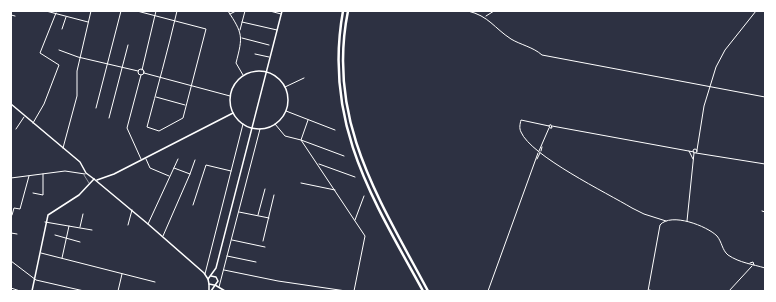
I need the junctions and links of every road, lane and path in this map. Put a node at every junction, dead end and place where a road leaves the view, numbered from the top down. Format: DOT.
graph roads {
  1 [pos="46,11"];
  2 [pos="91,11"];
  3 [pos="121,11"];
  4 [pos="137,11"];
  5 [pos="156,11"];
  6 [pos="177,11"];
  7 [pos="228,11"];
  8 [pos="236,11"];
  9 [pos="245,11"];
  10 [pos="270,11"];
  11 [pos="282,11"];
  12 [pos="343,11"];
  13 [pos="348,11"];
  14 [pos="468,11"];
  15 [pos="494,11"];
  16 [pos="756,11"];
  17 [pos="56,13"];
  18 [pos="230,14"];
  19 [pos="281,14"];
  20 [pos="11,15"];
  21 [pos="14,16"];
  22 [pos="66,16"];
  23 [pos="155,16"];
  24 [pos="486,17"];
  25 [pos="175,21"];
  26 [pos="89,22"];
  27 [pos="242,22"];
  28 [pos="62,29"];
  29 [pos="240,30"];
  30 [pos="277,30"];
  31 [pos="242,38"];
  32 [pos="269,45"];
  33 [pos="128,46"];
  34 [pos="59,50"];
  35 [pos="255,54"];
  36 [pos="81,56"];
  37 [pos="270,57"];
  38 [pos="107,63"];
  39 [pos="122,67"];
  40 [pos="142,70"];
  41 [pos="138,71"];
  42 [pos="266,71"];
  43 [pos="144,73"];
  44 [pos="141,75"];
  45 [pos="243,75"];
  46 [pos="160,78"];
  47 [pos="304,78"];
  48 [pos="191,86"];
  49 [pos="709,86"];
  50 [pos="285,87"];
  51 [pos="230,96"];
  52 [pos="155,97"];
  53 [pos="765,98"];
  54 [pos="11,104"];
  55 [pos="186,105"];
  56 [pos="96,108"];
  57 [pos="286,111"];
  58 [pos="233,114"];
  59 [pos="25,116"];
  60 [pos="109,118"];
  61 [pos="308,120"];
  62 [pos="33,123"];
  63 [pos="243,124"];
  64 [pos="276,124"];
  65 [pos="550,127"];
  66 [pos="252,128"];
  67 [pos="16,129"];
  68 [pos="260,129"];
  69 [pos="336,130"];
  70 [pos="301,140"];
  71 [pos="697,145"];
  72 [pos="63,148"];
  73 [pos="694,149"];
  74 [pos="697,150"];
  75 [pos="689,151"];
  76 [pos="540,152"];
  77 [pos="695,153"];
  78 [pos="702,153"];
  79 [pos="344,156"];
  80 [pos="146,157"];
  81 [pos="178,159"];
  82 [pos="693,159"];
  83 [pos="141,160"];
  84 [pos="195,160"];
  85 [pos="319,164"];
  86 [pos="765,164"];
  87 [pos="174,168"];
  88 [pos="231,171"];
  89 [pos="43,173"];
  90 [pos="85,174"];
  91 [pos="190,174"];
  92 [pos="29,175"];
  93 [pos="169,176"];
  94 [pos="355,177"];
  95 [pos="11,178"];
  96 [pos="94,179"];
  97 [pos="97,180"];
  98 [pos="91,181"];
  99 [pos="301,183"];
  100 [pos="265,189"];
  101 [pos="336,190"];
  102 [pos="33,193"];
  103 [pos="274,195"];
  104 [pos="364,196"];
  105 [pos="193,205"];
  106 [pos="132,210"];
  107 [pos="762,211"];
  108 [pos="238,212"];
  109 [pos="765,212"];
  110 [pos="83,214"];
  111 [pos="12,215"];
  112 [pos="258,216"];
  113 [pos="268,218"];
  114 [pos="355,220"];
  115 [pos="666,221"];
  116 [pos="687,221"];
  117 [pos="45,222"];
  118 [pos="148,224"];
  119 [pos="69,225"];
  120 [pos="128,225"];
  121 [pos="80,228"];
  122 [pos="92,230"];
  123 [pos="11,233"];
  124 [pos="17,234"];
  125 [pos="55,235"];
  126 [pos="163,236"];
  127 [pos="66,238"];
  128 [pos="231,240"];
  129 [pos="263,241"];
  130 [pos="80,242"];
  131 [pos="265,247"];
  132 [pos="40,253"];
  133 [pos="227,256"];
  134 [pos="62,258"];
  135 [pos="11,261"];
  136 [pos="256,262"];
  137 [pos="750,264"];
  138 [pos="753,265"];
  139 [pos="216,268"];
  140 [pos="765,268"];
  141 [pos="223,270"];
  142 [pos="122,273"];
  143 [pos="205,274"];
  144 [pos="211,276"];
  145 [pos="216,277"];
  146 [pos="35,279"];
  147 [pos="208,279"];
  148 [pos="218,281"];
  149 [pos="155,282"];
  150 [pos="209,284"];
  151 [pos="214,285"];
  152 [pos="220,287"];
  153 [pos="11,288"];
  154 [pos="732,288"];
  155 [pos="648,290"];
  156 [pos="20,291"];
  157 [pos="32,291"];
  158 [pos="84,291"];
  159 [pos="118,291"];
  160 [pos="210,291"];
  161 [pos="225,291"];
  162 [pos="346,291"];
  163 [pos="354,291"];
  164 [pos="423,291"];
  165 [pos="428,291"];
  166 [pos="488,291"];
  167 [pos="654,291"];
  168 [pos="729,291"];
  169 [pos="732,291"];
  1 -- 17 [label="street"];
  2 -- 26 [label="street"];
  3 -- 38 [label="street"];
  4 -- 23 [label="street"];
  5 -- 23 [label="street"];
  6 -- 25 [label="street"];
  7 -- 18 [label="street"];
  8 -- 18 [label="street"];
  9 -- 27 [label="street"];
  10 -- 19 [label="street"];
  11 -- 19 [label="street"];
  12 -- 164 [label="highway"];
  13 -- 165 [label="highway"];
  14 -- 24 [label="street"];
  15 -- 24 [label="street"];
  16 -- 49 [label="street"];
  17 -- 22 [label="street"];
  17 -- 62 [label="street"];
  18 -- 29 [label="street"];
  19 -- 30 [label="street"];
  20 -- 21 [label="street"];
  22 -- 26 [label="street"];
  22 -- 28 [label="street"];
  23 -- 25 [label="street"];
  23 -- 40 [label="street"];
  24 -- 49 [label="street"];
  25 -- 46 [label="street"];
  25 -- 48 [label="street"];
  26 -- 36 [label="street"];
  27 -- 29 [label="street"];
  27 -- 30 [label="street"];
  29 -- 31 [label="street"];
  30 -- 37 [label="street"];
  31 -- 32 [label="street"];
  31 -- 45 [label="street"];
  33 -- 39 [label="street"];
  34 -- 36 [label="street"];
  35 -- 37 [label="street"];
  36 -- 38 [label="street"];
  36 -- 72 [label="street"];
  37 -- 42 [label="street"];
  38 -- 39 [label="street"];
  38 -- 56 [label="street"];
  39 -- 41 [label="street"];
  39 -- 60 [label="street"];
  40 -- 41 [label="street"];
  40 -- 43 [label="street"];
  41 -- 44 [label="street"];
  42 -- 45 [label="street"];
  42 -- 50 [label="street"];
  42 -- 66 [label="street"];
  43 -- 44 [label="street"];
  43 -- 46 [label="street"];
  44 -- 83 [label="street"];
  45 -- 51 [label="street"];
  46 -- 48 [label="street"];
  46 -- 52 [label="street"];
  47 -- 50 [label="street"];
  48 -- 51 [label="street"];
  48 -- 55 [label="street"];
  49 -- 53 [label="street"];
  49 -- 71 [label="street"];
  50 -- 57 [label="street"];
  51 -- 58 [label="street"];
  52 -- 55 [label="street"];
  52 -- 55 [label="street"];
  54 -- 59 [label="street"];
  57 -- 61 [label="street"];
  57 -- 64 [label="street"];
  58 -- 63 [label="street"];
  58 -- 80 [label="street"];
  59 -- 62 [label="street"];
  59 -- 67 [label="street"];
  61 -- 69 [label="street"];
  61 -- 70 [label="street"];
  62 -- 72 [label="street"];
  63 -- 66 [label="street"];
  63 -- 88 [label="street"];
  64 -- 68 [label="street"];
  64 -- 70 [label="street"];
  65 -- 75 [label="street"];
  65 -- 76 [label="street"];
  65 -- 76 [label="street"];
  66 -- 68 [label="street"];
  66 -- 139 [label="street"];
  68 -- 108 [label="street"];
  70 -- 79 [label="street"];
  70 -- 85 [label="street"];
  71 -- 73 [label="street"];
  71 -- 74 [label="street"];
  72 -- 90 [label="street"];
  73 -- 74 [label="street"];
  73 -- 75 [label="street"];
  73 -- 77 [label="street"];
  74 -- 77 [label="street"];
  74 -- 78 [label="street"];
  75 -- 77 [label="street"];
  75 -- 82 [label="street"];
  76 -- 115 [label="street"];
  76 -- 166 [label="street"];
  77 -- 78 [label="street"];
  77 -- 82 [label="street"];
  78 -- 86 [label="street"];
  80 -- 83 [label="street"];
  80 -- 93 [label="street"];
  81 -- 87 [label="street"];
  82 -- 116 [label="street"];
  83 -- 97 [label="street"];
  84 -- 91 [label="street"];
  85 -- 94 [label="street"];
  85 -- 101 [label="street"];
  87 -- 91 [label="street"];
  87 -- 93 [label="street"];
  88 -- 105 [label="street"];
  88 -- 143 [label="street"];
  89 -- 90 [label="street"];
  89 -- 92 [label="street"];
  89 -- 102 [label="street"];
  90 -- 96 [label="street"];
  90 -- 98 [label="lane"];
  91 -- 126 [label="street"];
  92 -- 95 [label="street"];
  92 -- 111 [label="street"];
  93 -- 118 [label="street"];
  96 -- 97 [label="street"];
  96 -- 117 [label="street"];
  97 -- 106 [label="street"];
  99 -- 101 [label="street"];
  100 -- 112 [label="street"];
  101 -- 114 [label="street"];
  103 -- 113 [label="street"];
  104 -- 114 [label="street"];
  106 -- 118 [label="street"];
  106 -- 120 [label="street"];
  107 -- 109 [label="street"];
  108 -- 112 [label="street"];
  108 -- 128 [label="street"];
  110 -- 121 [label="street"];
  112 -- 113 [label="street"];
  113 -- 129 [label="street"];
  114 -- 163 [label="street"];
  115 -- 116 [label="street"];
  115 -- 155 [label="street"];
  116 -- 137 [label="street"];
  117 -- 119 [label="street"];
  117 -- 132 [label="street"];
  118 -- 126 [label="street"];
  119 -- 121 [label="street"];
  119 -- 127 [label="street"];
  121 -- 122 [label="street"];
  123 -- 124 [label="street"];
  125 -- 127 [label="street"];
  126 -- 143 [label="street"];
  127 -- 130 [label="street"];
  127 -- 134 [label="street"];
  128 -- 131 [label="street"];
  128 -- 133 [label="street"];
  132 -- 134 [label="street"];
  132 -- 146 [label="street"];
  133 -- 136 [label="street"];
  133 -- 141 [label="street"];
  134 -- 142 [label="street"];
  135 -- 146 [label="street"];
  137 -- 138 [label="street"];
  137 -- 138 [label="street"];
  138 -- 140 [label="street"];
  138 -- 154 [label="street"];
  139 -- 144 [label="street"];
  139 -- 145 [label="street"];
  141 -- 152 [label="street"];
  141 -- 162 [label="street"];
  142 -- 149 [label="street"];
  142 -- 159 [label="street"];
  143 -- 144 [label="street"];
  143 -- 147 [label="street"];
  144 -- 145 [label="street"];
  144 -- 147 [label="street"];
  145 -- 148 [label="street"];
  146 -- 157 [label="street"];
  146 -- 158 [label="street"];
  147 -- 150 [label="street"];
  148 -- 151 [label="street"];
  148 -- 152 [label="street"];
  150 -- 151 [label="street"];
  150 -- 160 [label="street"];
  151 -- 152 [label="street"];
  151 -- 160 [label="street"];
  152 -- 161 [label="street"];
  153 -- 156 [label="street"];
  154 -- 168 [label="street"];
  154 -- 169 [label="street"];
  155 -- 167 [label="street"];
}
